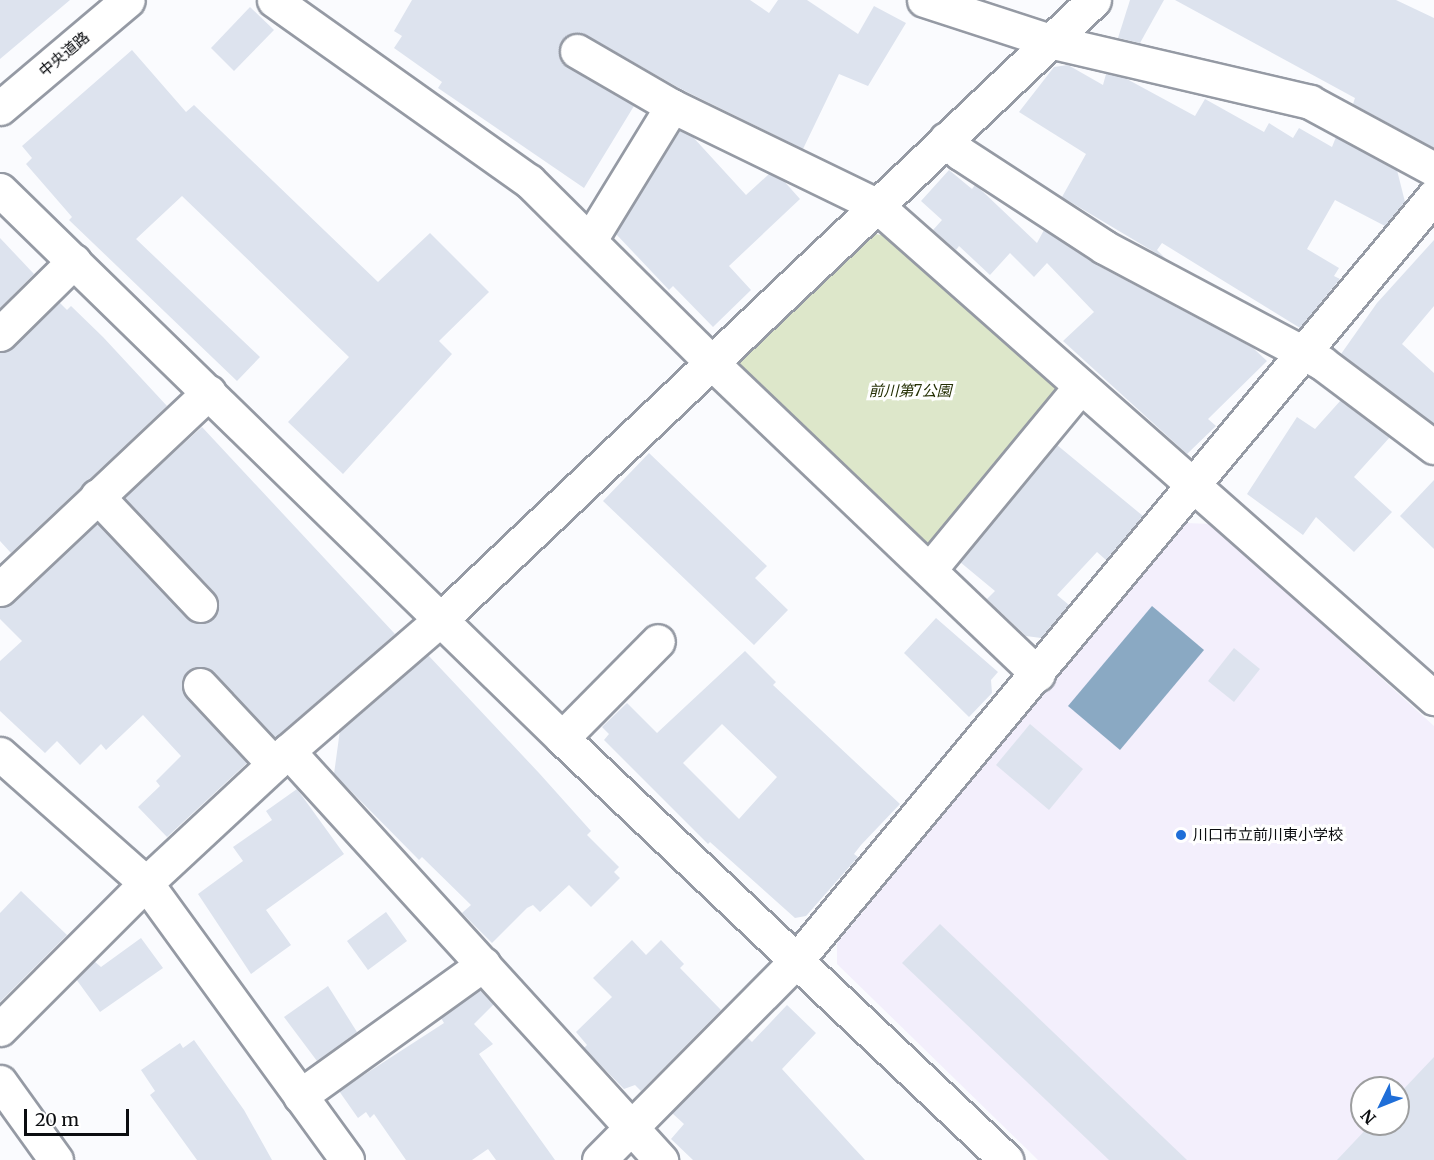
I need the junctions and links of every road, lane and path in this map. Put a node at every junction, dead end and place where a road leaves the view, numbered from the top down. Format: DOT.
graph roads {
  1 [pos="128,0"];
  2 [pos="274,0"];
  3 [pos="924,0"];
  4 [pos="1094,0"];
  5 [pos="1053,42"];
  6 [pos="578,51"];
  7 [pos="672,106"];
  8 [pos="0,108"];
  9 [pos="946,139"];
  10 [pos="1434,169"];
  11 [pos="0,190"];
  12 [pos="1434,196"];
  13 [pos="876,205"];
  14 [pos="590,240"];
  15 [pos="74,261"];
  16 [pos="0,334"];
  17 [pos="1305,355"];
  18 [pos="711,362"];
  19 [pos="1080,387"];
  20 [pos="209,392"];
  21 [pos="1434,447"];
  22 [pos="1193,486"];
  23 [pos="97,496"];
  24 [pos="930,569"];
  25 [pos="4,576"];
  26 [pos="200,605"];
  27 [pos="440,620"];
  28 [pos="658,641"];
  29 [pos="1038,674"];
  30 [pos="200,685"];
  31 [pos="1434,698"];
  32 [pos="562,738"];
  33 [pos="0,754"];
  34 [pos="281,758"];
  35 [pos="146,883"];
  36 [pos="795,962"];
  37 [pos="484,964"];
  38 [pos="0,1029"];
  39 [pos="0,1082"];
  40 [pos="300,1096"];
  41 [pos="632,1127"];
  42 [pos="56,1160"];
  43 [pos="347,1160"];
  44 [pos="599,1160"];
  45 [pos="662,1160"];
  46 [pos="1006,1160"];
  1 -- 8 [label="street, 中央道路"];
  2 -- 14 [label="street"];
  3 -- 5 [label="street"];
  4 -- 5 [label="street"];
  5 -- 9 [label="street"];
  5 -- 10 [label="street"];
  6 -- 7 [label="street"];
  7 -- 13 [label="street"];
  7 -- 14 [label="street"];
  9 -- 13 [label="street"];
  9 -- 17 [label="street"];
  11 -- 15 [label="street"];
  12 -- 17 [label="street"];
  13 -- 18 [label="street"];
  13 -- 19 [label="street"];
  14 -- 18 [label="street"];
  15 -- 16 [label="street"];
  15 -- 20 [label="street"];
  17 -- 21 [label="street"];
  17 -- 22 [label="street"];
  18 -- 24 [label="street"];
  18 -- 27 [label="street"];
  19 -- 22 [label="street"];
  19 -- 24 [label="street"];
  20 -- 23 [label="street"];
  20 -- 27 [label="street"];
  22 -- 29 [label="street"];
  22 -- 31 [label="street"];
  23 -- 25 [label="street"];
  23 -- 26 [label="street"];
  24 -- 29 [label="street"];
  27 -- 32 [label="street"];
  27 -- 34 [label="street"];
  28 -- 32 [label="street"];
  29 -- 36 [label="street"];
  30 -- 34 [label="street"];
  32 -- 36 [label="street"];
  33 -- 35 [label="street"];
  34 -- 35 [label="street"];
  34 -- 37 [label="street"];
  35 -- 38 [label="street"];
  35 -- 40 [label="street"];
  36 -- 41 [label="street"];
  36 -- 46 [label="street"];
  37 -- 40 [label="street"];
  37 -- 41 [label="street"];
  39 -- 42 [label="street"];
  40 -- 43 [label="street"];
  41 -- 44 [label="street"];
  41 -- 45 [label="street"];
}
